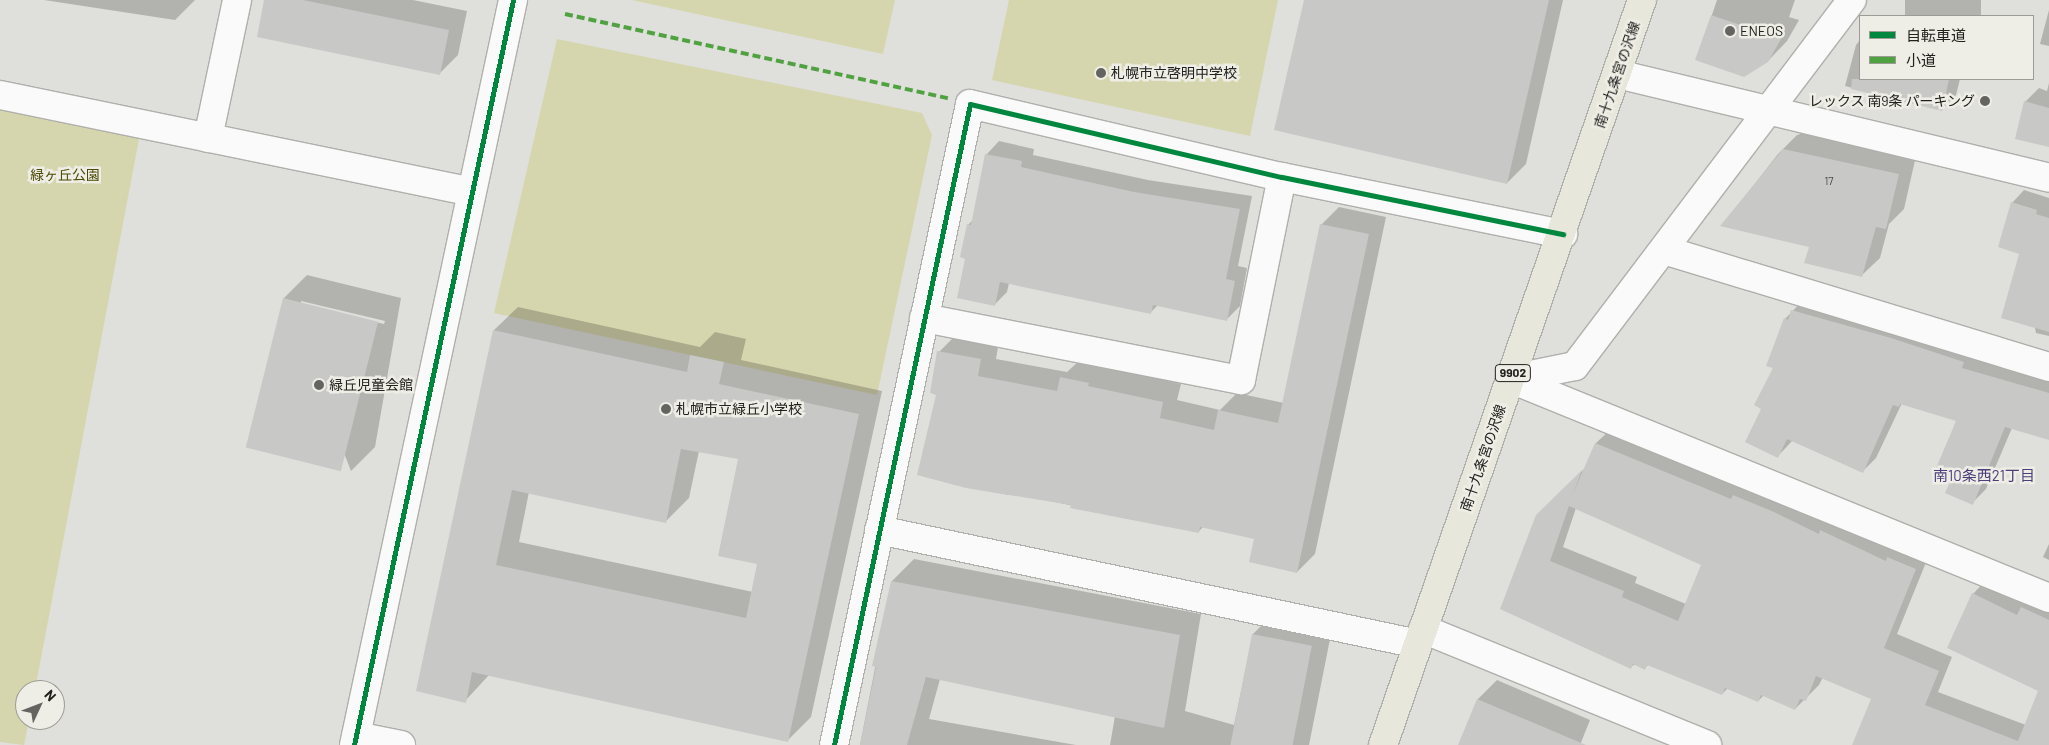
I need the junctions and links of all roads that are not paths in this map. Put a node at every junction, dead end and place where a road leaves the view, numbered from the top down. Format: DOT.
graph roads {
  1 [pos="237,0"];
  2 [pos="513,0"];
  3 [pos="1642,0"];
  4 [pos="1852,0"];
  5 [pos="1617,74"];
  6 [pos="0,95"];
  7 [pos="1768,110"];
  8 [pos="208,138"];
  9 [pos="1282,177"];
  10 [pos="2049,178"];
  11 [pos="471,192"];
  12 [pos="1563,234"];
  13 [pos="1664,250"];
  14 [pos="924,318"];
  15 [pos="2049,367"];
  16 [pos="1511,380"];
  17 [pos="879,530"];
  18 [pos="2049,598"];
  19 [pos="1420,637"];
  20 [pos="355,740"];
  21 [pos="401,745"];
  22 [pos="834,745"];
  23 [pos="1383,745"];
  24 [pos="1707,745"];
  1 -- 8 [label="street"];
  2 -- 11 [label="street"];
  3 -- 5 [label="main road, 南十九条宮の沢線 / 9902"];
  4 -- 7 [label="street"];
  5 -- 7 [label="street"];
  5 -- 12 [label="main road, 南十九条宮の沢線 / 9902"];
  6 -- 8 [label="street"];
  7 -- 10 [label="street"];
  7 -- 13 [label="street"];
  8 -- 11 [label="street"];
  9 -- 12 [label="street"];
  9 -- 14 [label="street"];
  9 -- 14 [label="street"];
  11 -- 20 [label="street"];
  12 -- 16 [label="main road, 南十九条宮の沢線 / 9902"];
  13 -- 15 [label="street"];
  13 -- 16 [label="street"];
  14 -- 17 [label="street"];
  16 -- 18 [label="street"];
  16 -- 19 [label="main road, 南十九条宮の沢線 / 9902"];
  17 -- 19 [label="street"];
  17 -- 22 [label="street"];
  19 -- 23 [label="main road, 南十九条宮の沢線 / 9902"];
  19 -- 24 [label="street"];
  20 -- 21 [label="street"];
}
